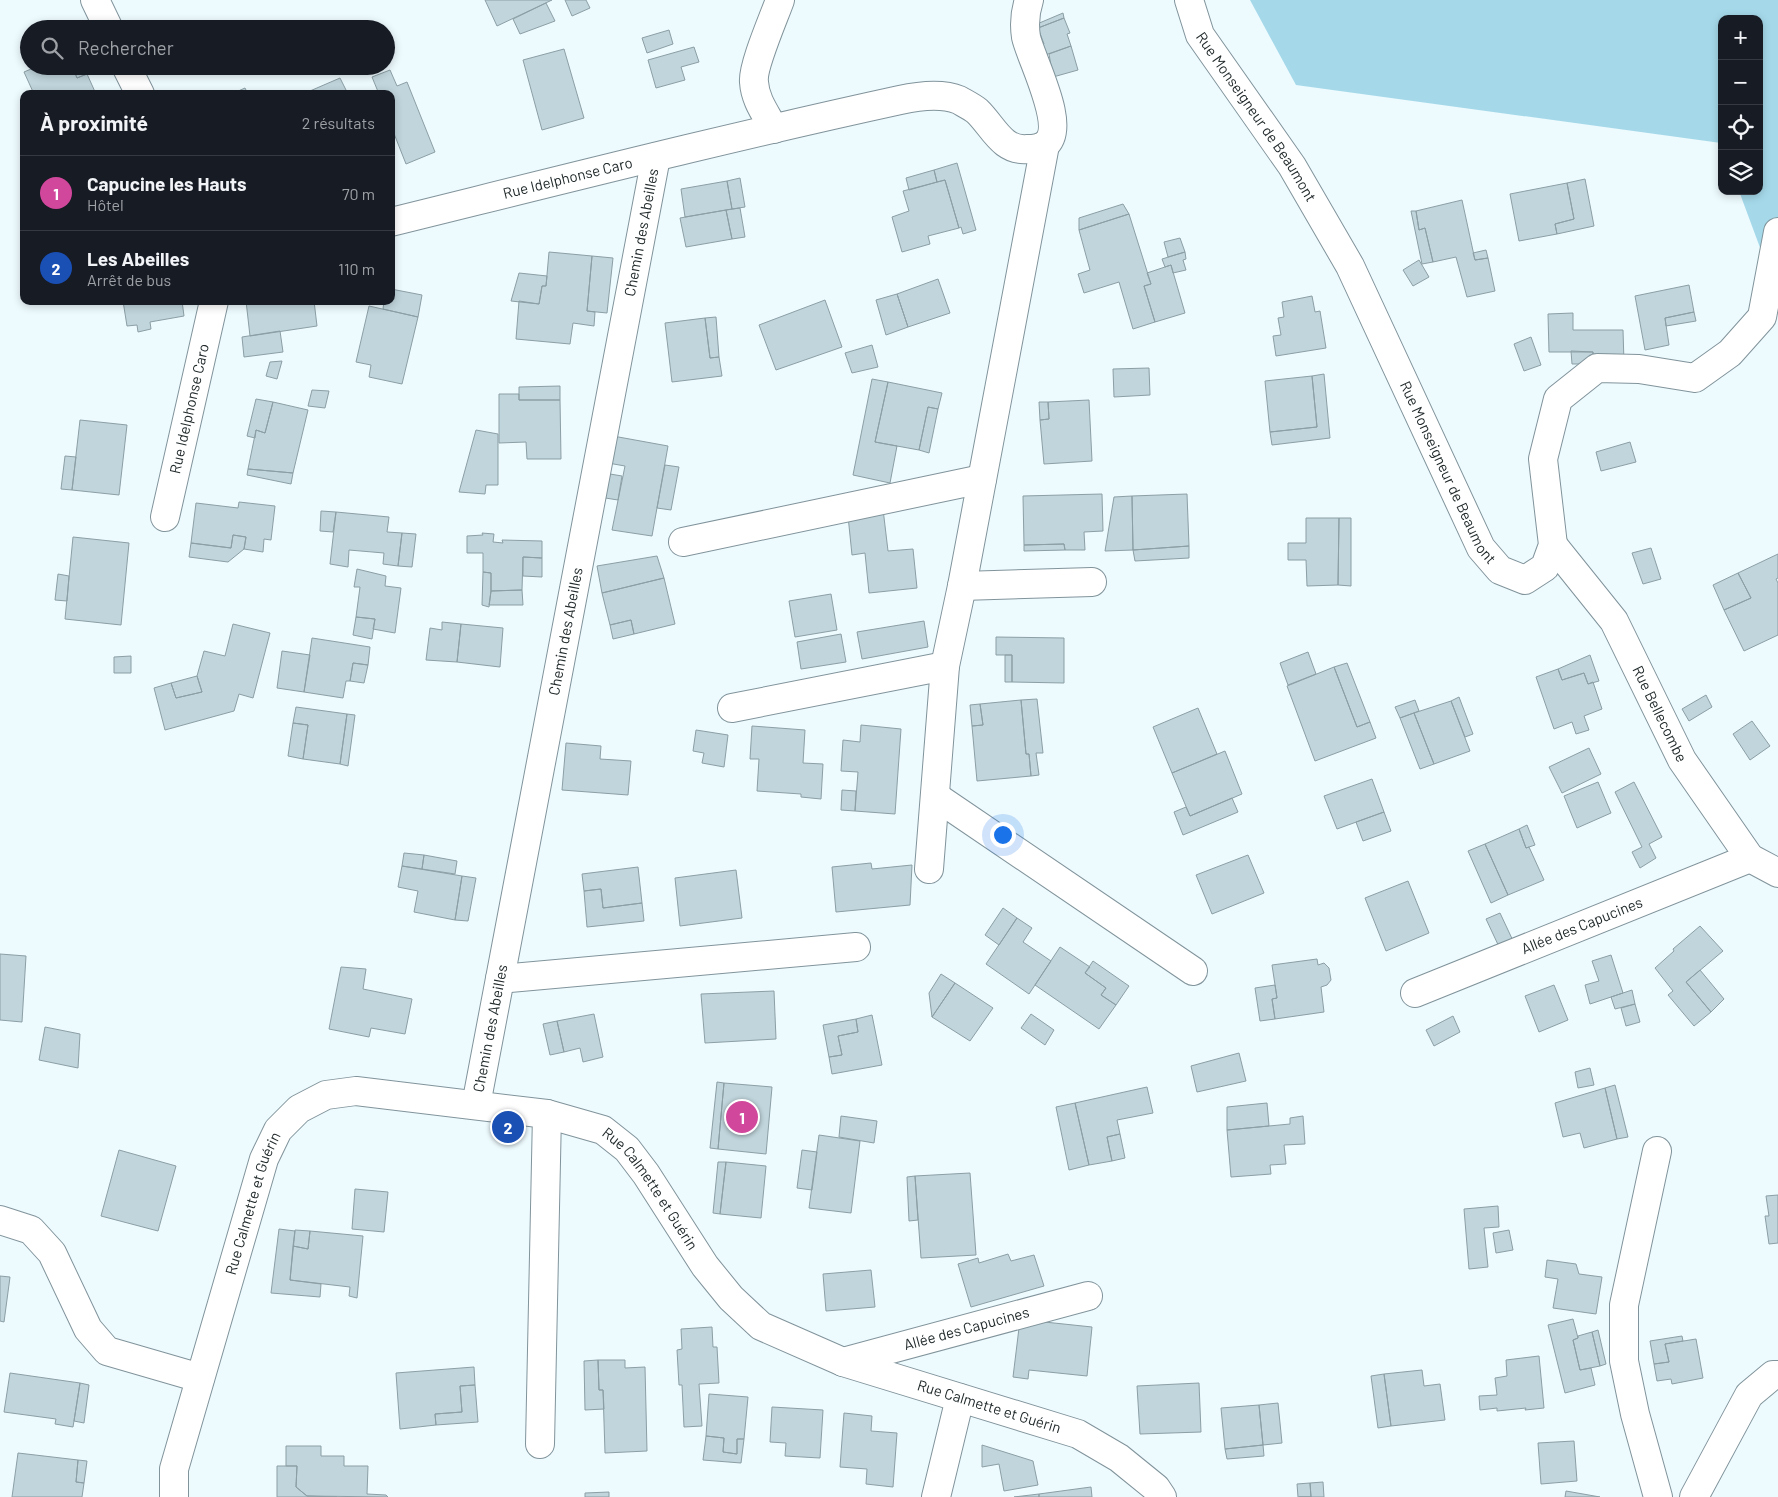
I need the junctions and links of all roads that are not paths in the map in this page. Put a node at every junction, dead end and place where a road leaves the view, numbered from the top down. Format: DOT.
graph roads {
  1 [pos="95,0"];
  2 [pos="780,0"];
  3 [pos="1029,0"];
  4 [pos="1188,0"];
  5 [pos="105,20"];
  6 [pos="130,75"];
  7 [pos="138,90"];
  8 [pos="774,128"];
  9 [pos="1045,145"];
  10 [pos="656,157"];
  11 [pos="395,221"];
  12 [pos="1778,232"];
  13 [pos="213,305"];
  14 [pos="982,478"];
  15 [pos="165,517"];
  16 [pos="684,542"];
  17 [pos="1554,545"];
  18 [pos="1092,582"];
  19 [pos="962,586"];
  20 [pos="945,666"];
  21 [pos="732,708"];
  22 [pos="935,796"];
  23 [pos="1750,858"];
  24 [pos="929,869"];
  25 [pos="1778,873"];
  26 [pos="856,947"];
  27 [pos="1193,972"];
  28 [pos="500,979"];
  29 [pos="1415,993"];
  30 [pos="476,1105"];
  31 [pos="546,1114"];
  32 [pos="1657,1151"];
  33 [pos="0,1220"];
  34 [pos="1088,1296"];
  35 [pos="843,1362"];
  36 [pos="1778,1376"];
  37 [pos="200,1378"];
  38 [pos="960,1398"];
  39 [pos="540,1444"];
  40 [pos="174,1497"];
  41 [pos="936,1497"];
  42 [pos="1162,1497"];
  43 [pos="1658,1497"];
  44 [pos="1694,1497"];
  1 -- 5 [label="street"];
  2 -- 8 [label="street"];
  3 -- 9 [label="street"];
  4 -- 17 [label="street, Rue Monseigneur de Beaumont"];
  6 -- 7 [label="street"];
  8 -- 9 [label="street"];
  8 -- 10 [label="street, Rue Idelphonse Caro"];
  9 -- 14 [label="street"];
  10 -- 11 [label="street, Rue Idelphonse Caro"];
  10 -- 28 [label="street, Chemin des Abeilles"];
  12 -- 17 [label="street"];
  13 -- 15 [label="street, Rue Idelphonse Caro"];
  14 -- 16 [label="street"];
  14 -- 19 [label="street"];
  17 -- 23 [label="street, Rue Bellecombe"];
  18 -- 19 [label="street"];
  19 -- 20 [label="street"];
  20 -- 21 [label="street"];
  20 -- 22 [label="street"];
  22 -- 24 [label="street"];
  22 -- 27 [label="street"];
  23 -- 25 [label="street, Rue Bellecombe"];
  23 -- 29 [label="street, Allée des Capucines"];
  26 -- 28 [label="street"];
  28 -- 30 [label="street, Chemin des Abeilles"];
  30 -- 31 [label="street, Rue Calmette et Guérin"];
  30 -- 37 [label="street, Rue Calmette et Guérin"];
  31 -- 35 [label="street, Rue Calmette et Guérin"];
  31 -- 39 [label="street"];
  32 -- 43 [label="street"];
  33 -- 37 [label="street"];
  34 -- 35 [label="street, Allée des Capucines"];
  35 -- 38 [label="street, Rue Calmette et Guérin"];
  36 -- 44 [label="street"];
  37 -- 40 [label="street, Rue Calmette et Guérin"];
  38 -- 41 [label="street"];
  38 -- 42 [label="street, Rue Calmette et Guérin"];
}
